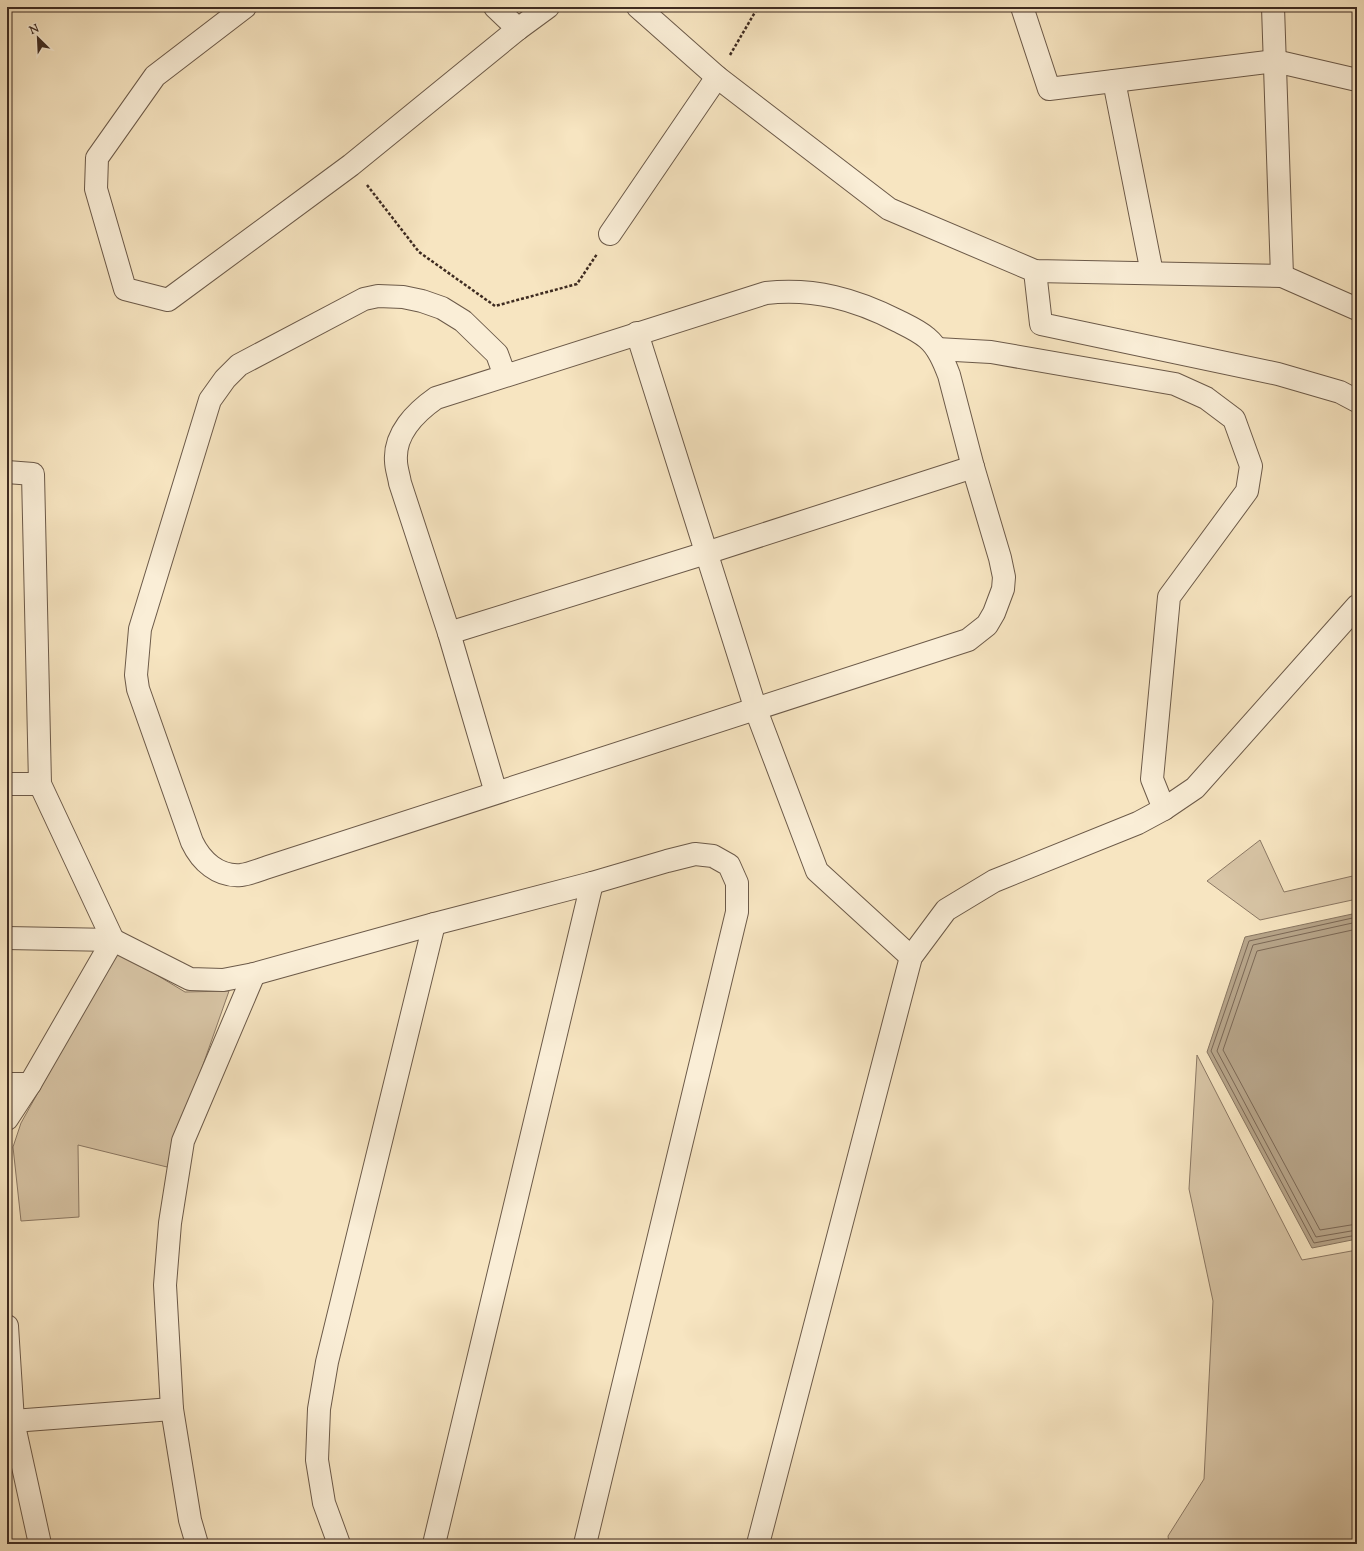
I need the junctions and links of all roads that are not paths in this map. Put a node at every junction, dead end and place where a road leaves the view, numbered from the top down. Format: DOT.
graph roads {
  1 [pos="245,7"];
  2 [pos="496,7"];
  3 [pos="548,7"];
  4 [pos="638,7"];
  5 [pos="1022,7"];
  6 [pos="1273,7"];
  7 [pos="518,29"];
  8 [pos="1275,61"];
  9 [pos="718,77"];
  10 [pos="1357,80"];
  11 [pos="1114,81"];
  12 [pos="610,234"];
  13 [pos="1035,271"];
  14 [pos="1152,273"];
  15 [pos="1282,276"];
  16 [pos="1357,309"];
  17 [pos="637,333"];
  18 [pos="936,349"];
  19 [pos="505,376"];
  20 [pos="1357,401"];
  21 [pos="973,468"];
  22 [pos="7,472"];
  23 [pos="706,553"];
  24 [pos="1357,606"];
  25 [pos="449,633"];
  26 [pos="756,710"];
  27 [pos="7,784"];
  28 [pos="40,784"];
  29 [pos="496,793"];
  30 [pos="1164,809"];
  31 [pos="592,883"];
  32 [pos="434,924"];
  33 [pos="7,938"];
  34 [pos="113,940"];
  35 [pos="911,958"];
  36 [pos="254,974"];
  37 [pos="7,1084"];
  38 [pos="30,1084"];
  39 [pos="7,1119"];
  40 [pos="7,1326"];
  41 [pos="172,1409"];
  42 [pos="13,1420"];
  43 [pos="40,1544"];
  44 [pos="197,1544"];
  45 [pos="339,1544"];
  46 [pos="434,1544"];
  47 [pos="585,1544"];
  48 [pos="758,1544"];
  1 -- 7 [label="street"];
  2 -- 7 [label="street"];
  3 -- 7 [label="street"];
  4 -- 9 [label="street"];
  5 -- 11 [label="street"];
  6 -- 8 [label="street"];
  8 -- 10 [label="street"];
  8 -- 11 [label="street"];
  8 -- 15 [label="street"];
  9 -- 12 [label="street"];
  9 -- 13 [label="street"];
  11 -- 14 [label="street"];
  13 -- 14 [label="street"];
  13 -- 20 [label="street"];
  14 -- 15 [label="street"];
  15 -- 16 [label="street"];
  17 -- 18 [label="street"];
  17 -- 19 [label="street"];
  17 -- 23 [label="street"];
  18 -- 21 [label="street"];
  18 -- 30 [label="street"];
  19 -- 25 [label="street"];
  19 -- 29 [label="street"];
  21 -- 23 [label="street"];
  21 -- 26 [label="street"];
  22 -- 28 [label="street"];
  23 -- 25 [label="street"];
  23 -- 26 [label="street"];
  24 -- 30 [label="street"];
  25 -- 29 [label="street"];
  26 -- 29 [label="street"];
  26 -- 35 [label="street"];
  27 -- 28 [label="street"];
  28 -- 34 [label="street"];
  30 -- 35 [label="street"];
  31 -- 32 [label="street"];
  31 -- 46 [label="street"];
  31 -- 47 [label="street"];
  32 -- 36 [label="street"];
  32 -- 45 [label="street"];
  33 -- 34 [label="street"];
  34 -- 36 [label="street"];
  34 -- 38 [label="street"];
  35 -- 48 [label="street"];
  36 -- 41 [label="street"];
  37 -- 38 [label="street"];
  38 -- 39 [label="street"];
  40 -- 42 [label="street"];
  41 -- 42 [label="street"];
  41 -- 44 [label="street"];
  42 -- 43 [label="street"];
}
